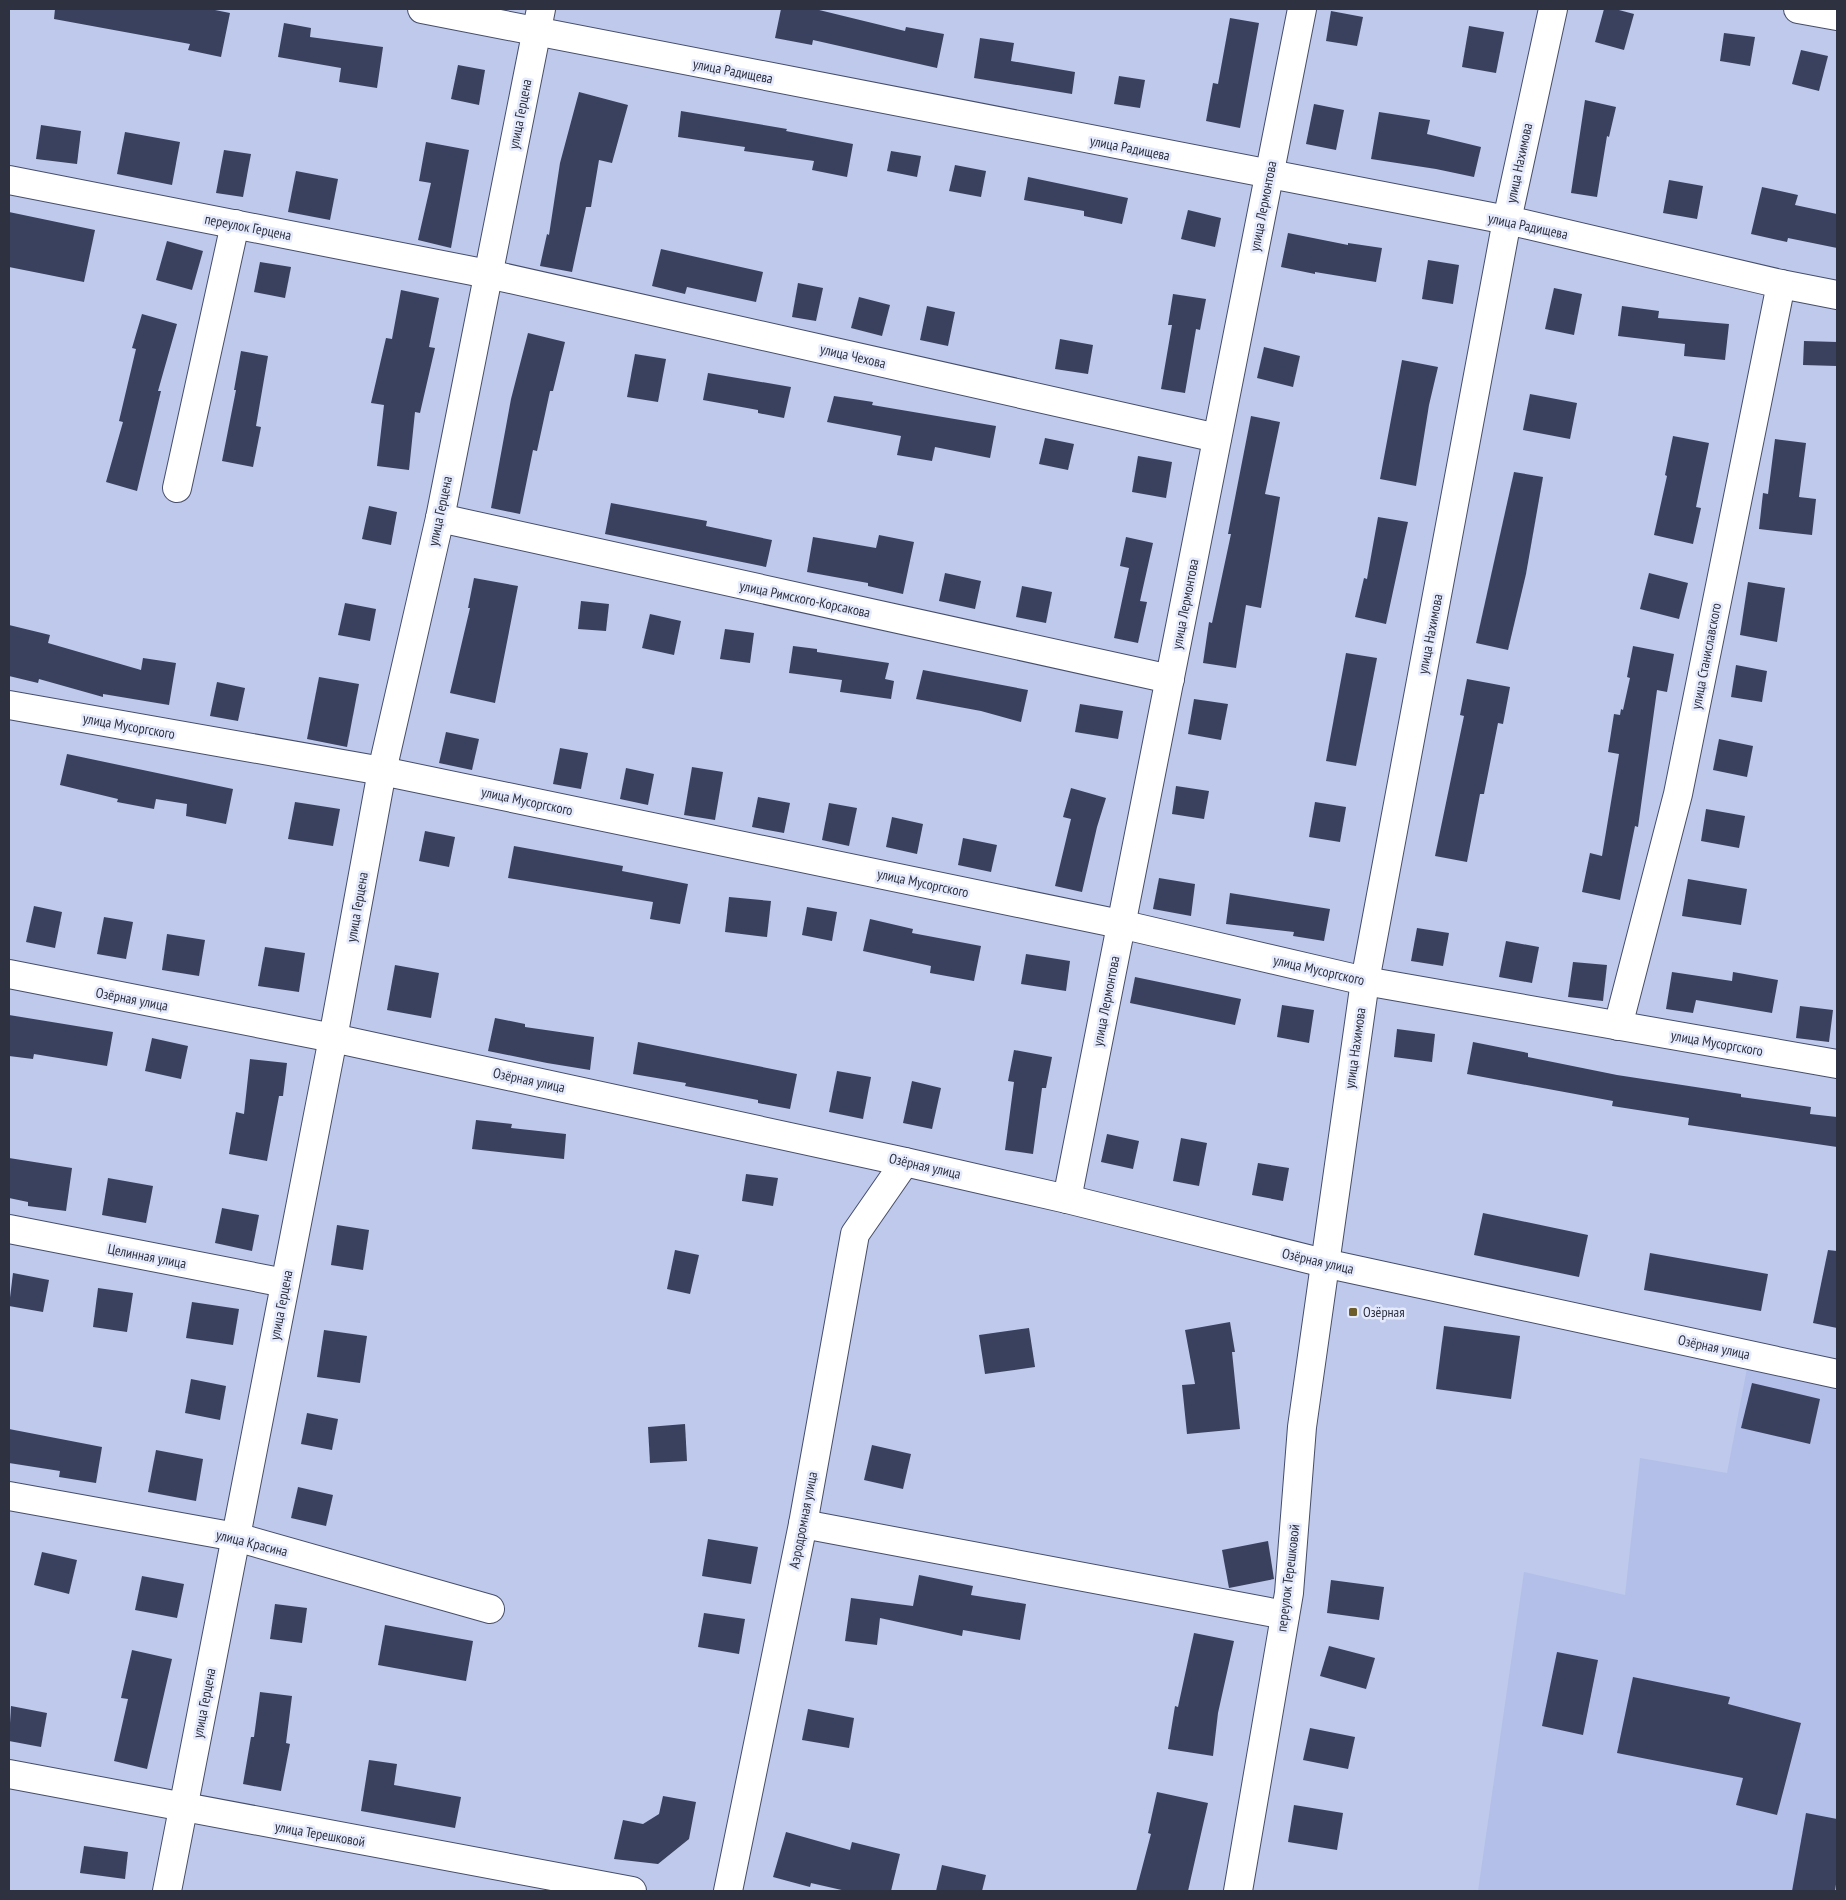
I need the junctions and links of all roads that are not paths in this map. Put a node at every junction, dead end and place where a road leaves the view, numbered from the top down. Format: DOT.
graph roads {
  1 [pos="422,9"];
  2 [pos="1302,9"];
  3 [pos="1553,9"];
  4 [pos="1798,9"];
  5 [pos="1837,16"];
  6 [pos="539,20"];
  7 [pos="1270,175"];
  8 [pos="9,180"];
  9 [pos="1507,220"];
  10 [pos="235,224"];
  11 [pos="488,274"];
  12 [pos="1781,284"];
  13 [pos="1837,295"];
  14 [pos="1218,438"];
  15 [pos="177,488"];
  16 [pos="440,518"];
  17 [pos="1170,679"];
  18 [pos="9,705"];
  19 [pos="382,771"];
  20 [pos="1120,924"];
  21 [pos="9,974"];
  22 [pos="1365,981"];
  23 [pos="1618,1026"];
  24 [pos="333,1038"];
  25 [pos="1837,1064"];
  26 [pos="905,1162"];
  27 [pos="1067,1199"];
  28 [pos="9,1229"];
  29 [pos="1324,1263"];
  30 [pos="285,1283"];
  31 [pos="1837,1374"];
  32 [pos="9,1496"];
  33 [pos="803,1524"];
  34 [pos="236,1537"];
  35 [pos="490,1609"];
  36 [pos="1285,1616"];
  37 [pos="9,1774"];
  38 [pos="183,1808"];
  39 [pos="167,1891"];
  40 [pos="632,1891"];
  41 [pos="728,1891"];
  42 [pos="1238,1891"];
  1 -- 6 [label="street, улица Радищева"];
  2 -- 7 [label="street, улица Лермонтова"];
  3 -- 9 [label="street, улица Нахимова"];
  4 -- 5 [label="street"];
  6 -- 7 [label="street, улица Радищева"];
  6 -- 11 [label="street, улица Герцена"];
  7 -- 9 [label="street, улица Радищева"];
  7 -- 14 [label="street, улица Лермонтова"];
  8 -- 10 [label="street, переулок Герцена"];
  9 -- 12 [label="street, улица Радищева"];
  9 -- 22 [label="street, улица Нахимова"];
  10 -- 11 [label="street, переулок Герцена"];
  10 -- 15 [label="street"];
  11 -- 14 [label="street, улица Чехова"];
  11 -- 16 [label="street, улица Герцена"];
  12 -- 13 [label="street, улица Радищева"];
  12 -- 23 [label="street, улица Станиславского"];
  14 -- 17 [label="street, улица Лермонтова"];
  16 -- 17 [label="street, улица Римского-Корсакова"];
  16 -- 19 [label="street, улица Герцена"];
  17 -- 20 [label="street, улица Лермонтова"];
  18 -- 19 [label="street, улица Мусоргского"];
  19 -- 20 [label="street, улица Мусоргского"];
  19 -- 24 [label="street, улица Герцена"];
  20 -- 22 [label="street, улица Мусоргского"];
  20 -- 27 [label="street, улица Лермонтова"];
  21 -- 24 [label="street, Озёрная улица"];
  22 -- 23 [label="street, улица Мусоргского"];
  22 -- 29 [label="street, улица Нахимова"];
  23 -- 25 [label="street, улица Мусоргского"];
  24 -- 26 [label="street, Озёрная улица"];
  24 -- 30 [label="street, улица Герцена"];
  26 -- 27 [label="street, Озёрная улица"];
  26 -- 33 [label="street, Аэродромная улица"];
  27 -- 29 [label="street, Озёрная улица"];
  28 -- 30 [label="street, Целинная улица"];
  29 -- 31 [label="street, Озёрная улица"];
  29 -- 36 [label="street, переулок Терешковой"];
  30 -- 34 [label="street, улица Герцена"];
  32 -- 34 [label="street, улица Красина"];
  33 -- 36 [label="street"];
  33 -- 41 [label="street, Аэродромная улица"];
  34 -- 35 [label="street, улица Красина"];
  34 -- 38 [label="street, улица Герцена"];
  36 -- 42 [label="street, переулок Терешковой"];
  37 -- 38 [label="street, улица Терешковой"];
  38 -- 39 [label="street, улица Герцена"];
  38 -- 40 [label="street, улица Терешковой"];
}
